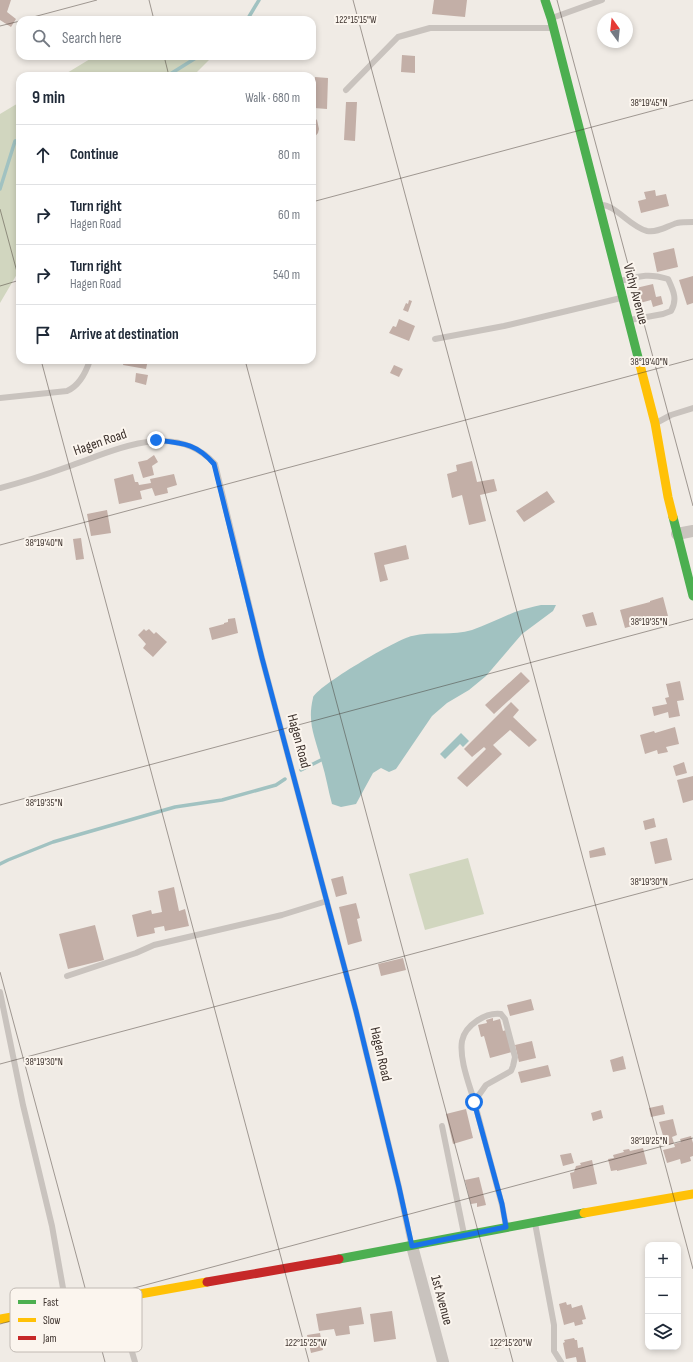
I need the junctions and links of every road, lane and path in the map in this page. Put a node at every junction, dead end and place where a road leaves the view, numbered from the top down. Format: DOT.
graph roads {
  1 [pos="545,0"];
  2 [pos="602,0"];
  3 [pos="551,18"];
  4 [pos="553,28"];
  5 [pos="346,90"];
  6 [pos="599,206"];
  7 [pos="693,222"];
  8 [pos="619,281"];
  9 [pos="623,298"];
  10 [pos="629,321"];
  11 [pos="434,339"];
  12 [pos="89,364"];
  13 [pos="0,398"];
  14 [pos="693,408"];
  15 [pos="655,423"];
  16 [pos="0,488"];
  17 [pos="693,531"];
  18 [pos="677,534"];
  19 [pos="693,596"];
  20 [pos="327,901"];
  21 [pos="67,976"];
  22 [pos="0,992"];
  23 [pos="474,1102"];
  24 [pos="442,1126"];
  25 [pos="693,1194"];
  26 [pos="535,1222"];
  27 [pos="506,1227"];
  28 [pos="465,1236"];
  29 [pos="412,1246"];
  30 [pos="63,1288"];
  31 [pos="142,1294"];
  32 [pos="10,1317"];
  33 [pos="0,1319"];
  34 [pos="132,1352"];
  35 [pos="135,1362"];
  36 [pos="442,1362"];
  37 [pos="561,1362"];
  1 -- 3 [label="street, Vichy Avenue"];
  2 -- 3 [label="lane"];
  3 -- 4 [label="street, Vichy Avenue"];
  4 -- 5 [label="lane"];
  4 -- 6 [label="street, Vichy Avenue"];
  6 -- 7 [label="lane"];
  6 -- 8 [label="street, Vichy Avenue"];
  8 -- 9 [label="street, Vichy Avenue"];
  8 -- 10 [label="lane"];
  9 -- 10 [label="street, Vichy Avenue"];
  9 -- 11 [label="lane"];
  10 -- 15 [label="street, Vichy Avenue"];
  12 -- 13 [label="lane"];
  14 -- 15 [label="lane"];
  15 -- 18 [label="street, Vichy Avenue"];
  16 -- 20 [label="lane, Hagen Road"];
  17 -- 18 [label="street"];
  18 -- 19 [label="street, Vichy Avenue"];
  20 -- 21 [label="lane"];
  20 -- 29 [label="lane, Hagen Road"];
  22 -- 30 [label="lane"];
  23 -- 23 [label="lane"];
  23 -- 27 [label="lane"];
  24 -- 28 [label="lane"];
  25 -- 26 [label="street"];
  26 -- 27 [label="street"];
  26 -- 37 [label="lane"];
  27 -- 28 [label="street"];
  28 -- 29 [label="street"];
  29 -- 31 [label="street"];
  29 -- 36 [label="street, 1st Avenue"];
  32 -- 33 [label="street"];
  34 -- 35 [label="lane"];
}
